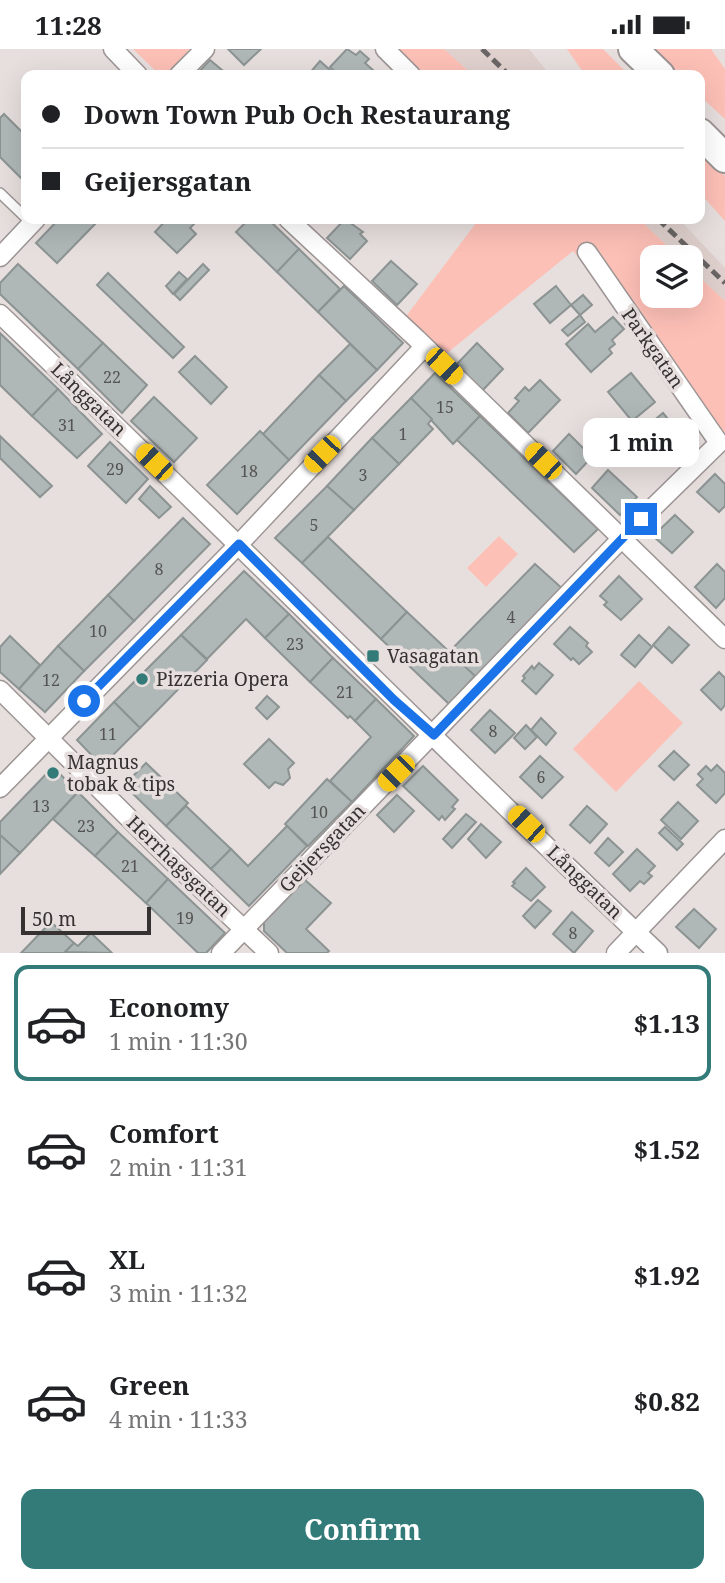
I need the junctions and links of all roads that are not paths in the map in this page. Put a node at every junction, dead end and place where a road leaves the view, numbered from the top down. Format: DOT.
graph roads {
  1 [pos="113,49"];
  2 [pos="205,49"];
  3 [pos="385,49"];
  4 [pos="616,49"];
  5 [pos="633,49"];
  6 [pos="133,70"];
  7 [pos="183,70"];
  8 [pos="406,70"];
  9 [pos="637,70"];
  10 [pos="655,70"];
  11 [pos="705,120"];
  12 [pos="705,138"];
  13 [pos="725,139"];
  14 [pos="725,158"];
  15 [pos="0,193"];
  16 [pos="21,212"];
  17 [pos="27,224"];
  18 [pos="293,224"];
  19 [pos="587,252"];
  20 [pos="0,257"];
  21 [pos="0,314"];
  22 [pos="425,347"];
  23 [pos="719,443"];
  24 [pos="622,538"];
  25 [pos="239,544"];
  26 [pos="725,639"];
  27 [pos="0,690"];
  28 [pos="434,735"];
  29 [pos="49,736"];
  30 [pos="0,788"];
  31 [pos="725,839"];
  32 [pos="244,928"];
  33 [pos="636,932"];
  34 [pos="221,953"];
  35 [pos="269,953"];
  36 [pos="616,953"];
  37 [pos="658,953"];
  1 -- 6 [label="street"];
  2 -- 7 [label="street"];
  3 -- 8 [label="street"];
  4 -- 9 [label="main road"];
  5 -- 10 [label="main road"];
  11 -- 13 [label="main road"];
  12 -- 14 [label="main road"];
  15 -- 16 [label="lane"];
  17 -- 20 [label="street"];
  18 -- 22 [label="street"];
  19 -- 23 [label="street, Parkgatan"];
  21 -- 25 [label="street, Långgatan"];
  22 -- 24 [label="street"];
  22 -- 25 [label="street"];
  23 -- 24 [label="street, Geijersgatan"];
  24 -- 26 [label="street"];
  24 -- 28 [label="street, Geijersgatan"];
  25 -- 28 [label="street, Långgatan"];
  25 -- 29 [label="street"];
  27 -- 29 [label="street, Herrhagsgatan"];
  28 -- 32 [label="street, Geijersgatan"];
  28 -- 33 [label="street, Långgatan"];
  29 -- 30 [label="street"];
  29 -- 32 [label="street, Herrhagsgatan"];
  31 -- 33 [label="street"];
  32 -- 34 [label="street, Geijersgatan"];
  32 -- 35 [label="street, Herrhagsgatan"];
  33 -- 36 [label="street"];
  33 -- 37 [label="street, Långgatan"];
}
